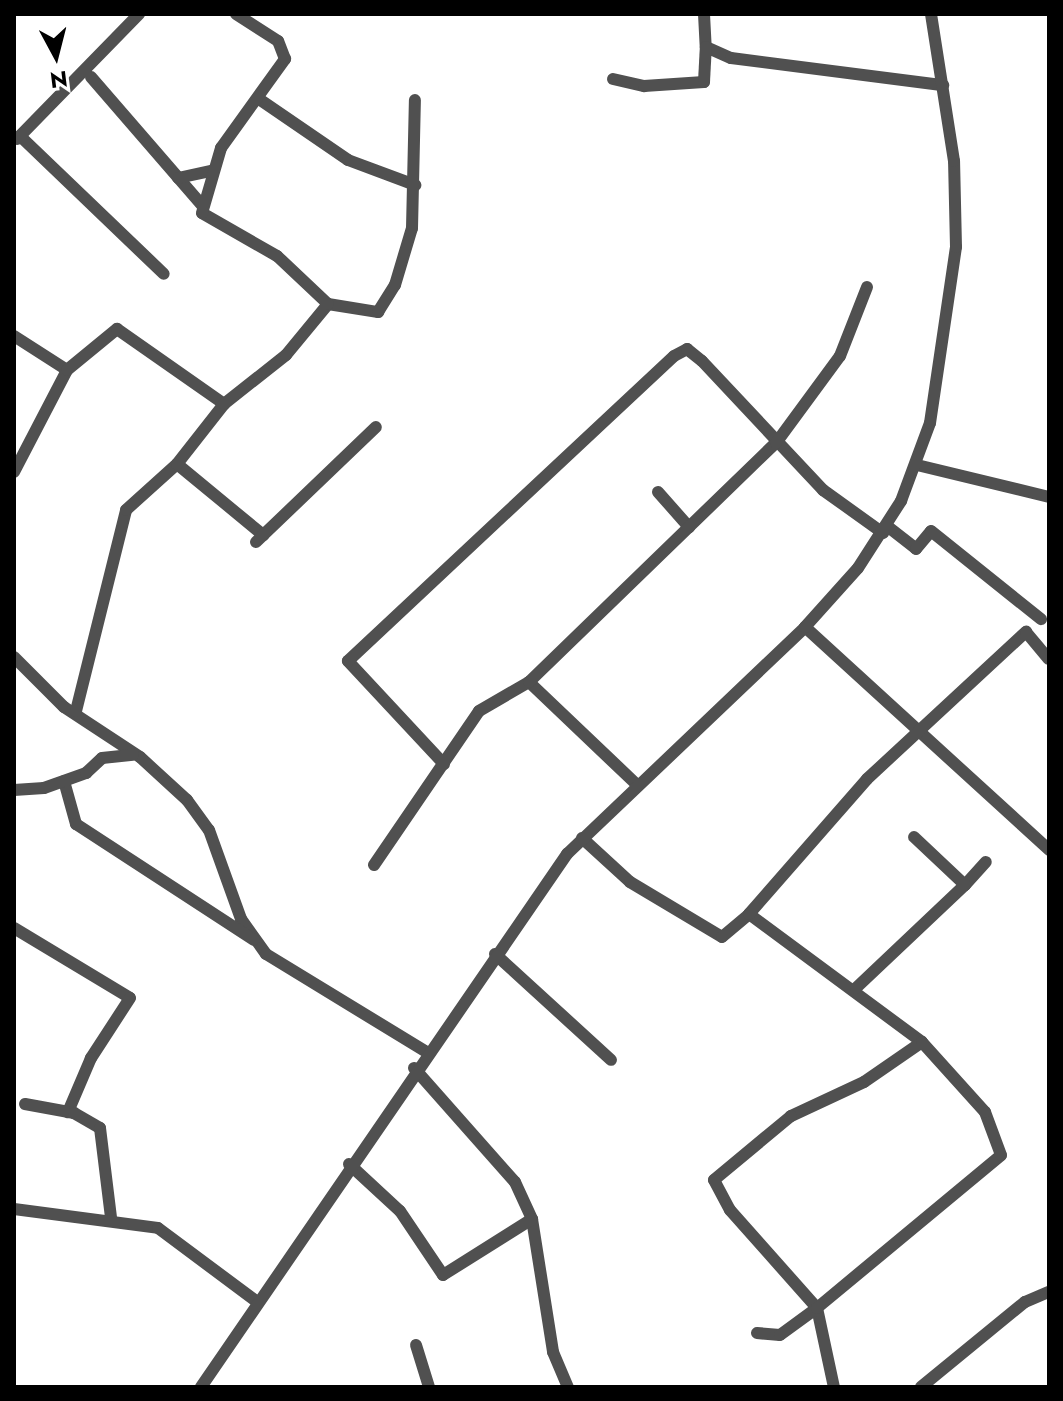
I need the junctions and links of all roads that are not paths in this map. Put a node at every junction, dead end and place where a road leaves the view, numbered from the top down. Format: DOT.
graph roads {
  1 [pos="139,14"];
  2 [pos="236,14"];
  3 [pos="704,14"];
  4 [pos="931,14"];
  5 [pos="706,47"];
  6 [pos="91,77"];
  7 [pos="613,79"];
  8 [pos="943,85"];
  9 [pos="259,99"];
  10 [pos="415,100"];
  11 [pos="17,138"];
  12 [pos="212,171"];
  13 [pos="178,178"];
  14 [pos="415,185"];
  15 [pos="202,205"];
  16 [pos="164,274"];
  17 [pos="867,287"];
  18 [pos="328,304"];
  19 [pos="14,336"];
  20 [pos="67,370"];
  21 [pos="224,404"];
  22 [pos="376,427"];
  23 [pos="776,443"];
  24 [pos="177,464"];
  25 [pos="917,465"];
  26 [pos="14,472"];
  27 [pos="658,492"];
  28 [pos="1049,497"];
  29 [pos="689,527"];
  30 [pos="885,529"];
  31 [pos="1045,615"];
  32 [pos="805,627"];
  33 [pos="1026,632"];
  34 [pos="14,657"];
  35 [pos="1049,659"];
  36 [pos="529,682"];
  37 [pos="76,711"];
  38 [pos="922,729"];
  39 [pos="140,757"];
  40 [pos="444,764"];
  41 [pos="64,781"];
  42 [pos="637,785"];
  43 [pos="14,790"];
  44 [pos="914,837"];
  45 [pos="582,838"];
  46 [pos="1049,850"];
  47 [pos="986,862"];
  48 [pos="374,865"];
  49 [pos="965,885"];
  50 [pos="749,914"];
  51 [pos="14,928"];
  52 [pos="254,940"];
  53 [pos="495,954"];
  54 [pos="856,988"];
  55 [pos="922,1042"];
  56 [pos="425,1051"];
  57 [pos="611,1060"];
  58 [pos="414,1068"];
  59 [pos="25,1104"];
  60 [pos="68,1112"];
  61 [pos="349,1164"];
  62 [pos="14,1209"];
  63 [pos="111,1217"];
  64 [pos="532,1219"];
  65 [pos="1049,1292"];
  66 [pos="256,1301"];
  67 [pos="817,1308"];
  68 [pos="757,1333"];
  69 [pos="416,1345"];
  70 [pos="201,1387"];
  71 [pos="429,1387"];
  72 [pos="568,1387"];
  73 [pos="834,1387"];
  74 [pos="921,1387"];
  1 -- 11 [label="street"];
  2 -- 9 [label="street"];
  3 -- 5 [label="street"];
  4 -- 8 [label="street"];
  5 -- 7 [label="street"];
  5 -- 8 [label="street"];
  6 -- 13 [label="street"];
  8 -- 25 [label="street"];
  9 -- 12 [label="street"];
  9 -- 14 [label="street"];
  10 -- 14 [label="street"];
  11 -- 16 [label="street"];
  12 -- 13 [label="street"];
  12 -- 15 [label="street"];
  13 -- 15 [label="street"];
  14 -- 18 [label="street"];
  15 -- 18 [label="street"];
  17 -- 23 [label="street"];
  18 -- 21 [label="street"];
  19 -- 20 [label="street"];
  20 -- 21 [label="street"];
  20 -- 26 [label="street"];
  21 -- 24 [label="street"];
  22 -- 24 [label="street"];
  23 -- 29 [label="street"];
  23 -- 30 [label="street"];
  23 -- 40 [label="street"];
  24 -- 37 [label="street"];
  25 -- 28 [label="street"];
  25 -- 30 [label="street"];
  27 -- 29 [label="street"];
  29 -- 36 [label="street"];
  30 -- 31 [label="street"];
  30 -- 32 [label="street"];
  31 -- 33 [label="street"];
  32 -- 38 [label="street"];
  32 -- 42 [label="street"];
  33 -- 35 [label="street"];
  33 -- 38 [label="street"];
  34 -- 37 [label="street"];
  36 -- 40 [label="street"];
  36 -- 42 [label="street"];
  37 -- 39 [label="street"];
  38 -- 46 [label="street"];
  38 -- 50 [label="street"];
  39 -- 41 [label="street"];
  39 -- 52 [label="street"];
  40 -- 48 [label="street"];
  41 -- 43 [label="street"];
  41 -- 52 [label="street"];
  42 -- 45 [label="street"];
  44 -- 49 [label="street"];
  45 -- 50 [label="street"];
  45 -- 53 [label="street"];
  47 -- 49 [label="street"];
  49 -- 54 [label="street"];
  50 -- 54 [label="street"];
  51 -- 60 [label="street"];
  52 -- 56 [label="street"];
  53 -- 56 [label="street"];
  53 -- 57 [label="street"];
  54 -- 55 [label="street"];
  55 -- 67 [label="street"];
  55 -- 67 [label="street"];
  56 -- 58 [label="street"];
  58 -- 61 [label="street"];
  58 -- 64 [label="street"];
  59 -- 60 [label="street"];
  60 -- 63 [label="street"];
  61 -- 64 [label="street"];
  61 -- 66 [label="street"];
  62 -- 63 [label="street"];
  63 -- 66 [label="street"];
  64 -- 72 [label="street"];
  65 -- 74 [label="street"];
  66 -- 70 [label="street"];
  67 -- 68 [label="street"];
  67 -- 73 [label="street"];
  69 -- 71 [label="street"];
}
